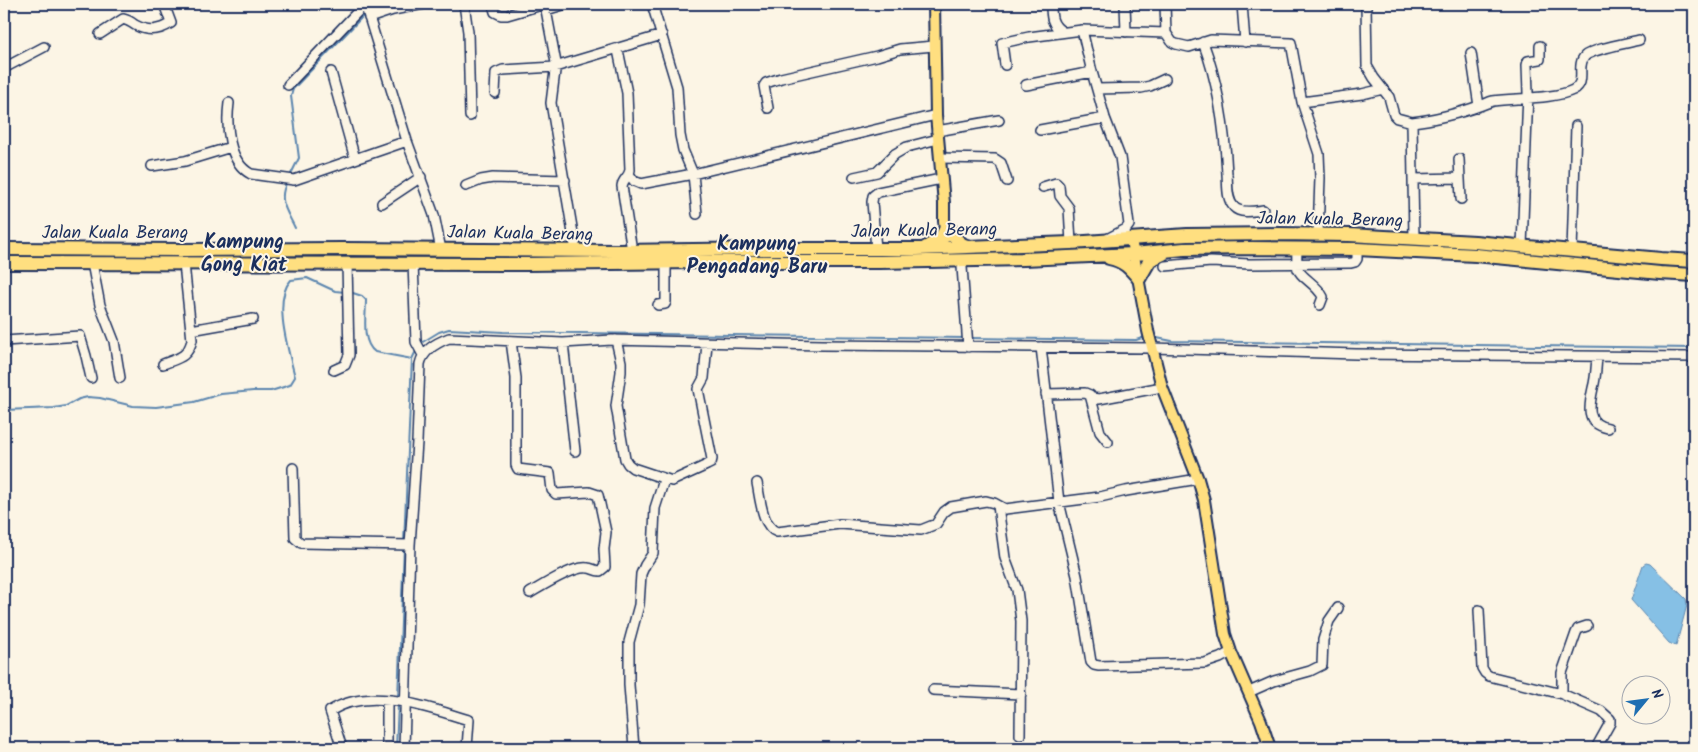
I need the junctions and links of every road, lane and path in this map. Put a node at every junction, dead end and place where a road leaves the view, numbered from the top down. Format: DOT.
graph roads {
  1 [pos="164,4"];
  2 [pos="424,4"];
  3 [pos="464,4"];
  4 [pos="493,4"];
  5 [pos="566,4"];
  6 [pos="652,4"];
  7 [pos="934,4"];
  8 [pos="1051,4"];
  9 [pos="1125,4"];
  10 [pos="1165,4"];
  11 [pos="1242,4"];
  12 [pos="1366,4"];
  13 [pos="546,6"];
  14 [pos="367,9"];
  15 [pos="1082,30"];
  16 [pos="1063,32"];
  17 [pos="1126,32"];
  18 [pos="1166,33"];
  19 [pos="100,34"];
  20 [pos="662,35"];
  21 [pos="1639,40"];
  22 [pos="1203,42"];
  23 [pos="1245,42"];
  24 [pos="934,46"];
  25 [pos="1540,46"];
  26 [pos="44,48"];
  27 [pos="618,50"];
  28 [pos="1471,53"];
  29 [pos="1005,65"];
  30 [pos="555,67"];
  31 [pos="4,68"];
  32 [pos="330,72"];
  33 [pos="1092,72"];
  34 [pos="1165,79"];
  35 [pos="288,85"];
  36 [pos="1026,85"];
  37 [pos="1097,89"];
  38 [pos="1382,89"];
  39 [pos="495,93"];
  40 [pos="1527,98"];
  41 [pos="1302,102"];
  42 [pos="230,103"];
  43 [pos="1479,106"];
  44 [pos="768,108"];
  45 [pos="936,115"];
  46 [pos="470,116"];
  47 [pos="1105,118"];
  48 [pos="999,120"];
  49 [pos="1412,122"];
  50 [pos="1576,126"];
  51 [pos="1040,130"];
  52 [pos="938,135"];
  53 [pos="407,141"];
  54 [pos="231,147"];
  55 [pos="940,158"];
  56 [pos="356,159"];
  57 [pos="1459,159"];
  58 [pos="152,166"];
  59 [pos="629,174"];
  60 [pos="693,174"];
  61 [pos="854,177"];
  62 [pos="421,178"];
  63 [pos="1460,178"];
  64 [pos="941,179"];
  65 [pos="1413,179"];
  66 [pos="565,180"];
  67 [pos="1007,181"];
  68 [pos="466,186"];
  69 [pos="1043,187"];
  70 [pos="1461,199"];
  71 [pos="382,203"];
  72 [pos="1263,210"];
  73 [pos="697,214"];
  74 [pos="947,229"];
  75 [pos="1318,234"];
  76 [pos="1188,236"];
  77 [pos="1414,238"];
  78 [pos="1131,240"];
  79 [pos="1102,241"];
  80 [pos="1071,243"];
  81 [pos="1522,246"];
  82 [pos="972,247"];
  83 [pos="876,248"];
  84 [pos="1210,248"];
  85 [pos="1250,248"];
  86 [pos="1298,248"];
  87 [pos="4,249"];
  88 [pos="917,249"];
  89 [pos="1184,249"];
  90 [pos="80,250"];
  91 [pos="441,250"];
  92 [pos="1357,250"];
  93 [pos="576,251"];
  94 [pos="632,251"];
  95 [pos="1572,251"];
  96 [pos="1134,254"];
  97 [pos="1084,256"];
  98 [pos="953,257"];
  99 [pos="1694,261"];
  100 [pos="666,262"];
  101 [pos="1211,262"];
  102 [pos="1297,262"];
  103 [pos="4,263"];
  104 [pos="92,263"];
  105 [pos="347,263"];
  106 [pos="413,263"];
  107 [pos="184,264"];
  108 [pos="1249,264"];
  109 [pos="1165,266"];
  110 [pos="1694,275"];
  111 [pos="1139,279"];
  112 [pos="1320,304"];
  113 [pos="658,305"];
  114 [pos="253,319"];
  115 [pos="191,330"];
  116 [pos="616,340"];
  117 [pos="4,341"];
  118 [pos="511,341"];
  119 [pos="563,343"];
  120 [pos="707,343"];
  121 [pos="968,344"];
  122 [pos="1041,347"];
  123 [pos="1152,347"];
  124 [pos="422,354"];
  125 [pos="1597,357"];
  126 [pos="1694,357"];
  127 [pos="163,364"];
  128 [pos="334,370"];
  129 [pos="91,378"];
  130 [pos="120,378"];
  131 [pos="1162,387"];
  132 [pos="1046,394"];
  133 [pos="1092,398"];
  134 [pos="1608,428"];
  135 [pos="1108,442"];
  136 [pos="575,451"];
  137 [pos="293,468"];
  138 [pos="1198,479"];
  139 [pos="664,480"];
  140 [pos="757,482"];
  141 [pos="1060,502"];
  142 [pos="998,506"];
  143 [pos="404,544"];
  144 [pos="530,593"];
  145 [pos="1338,608"];
  146 [pos="1479,610"];
  147 [pos="1587,626"];
  148 [pos="1231,652"];
  149 [pos="933,690"];
  150 [pos="1250,692"];
  151 [pos="1021,694"];
  152 [pos="1562,694"];
  153 [pos="396,701"];
  154 [pos="1020,735"];
  155 [pos="342,748"];
  156 [pos="387,748"];
  157 [pos="404,748"];
  158 [pos="467,748"];
  159 [pos="634,748"];
  160 [pos="1270,748"];
  161 [pos="1596,748"];
  1 -- 19 [label="street"];
  2 -- 14 [label="street"];
  3 -- 46 [label="street"];
  4 -- 13 [label="street"];
  5 -- 13 [label="street"];
  6 -- 20 [label="street"];
  7 -- 24 [label="main road"];
  8 -- 16 [label="street"];
  9 -- 17 [label="street"];
  10 -- 18 [label="street"];
  11 -- 23 [label="street"];
  12 -- 38 [label="street"];
  13 -- 30 [label="street"];
  14 -- 35 [label="street"];
  14 -- 53 [label="street"];
  15 -- 16 [label="street"];
  15 -- 17 [label="street"];
  15 -- 33 [label="street"];
  16 -- 29 [label="street"];
  17 -- 18 [label="street"];
  18 -- 22 [label="street"];
  20 -- 27 [label="street"];
  20 -- 60 [label="street"];
  21 -- 40 [label="street"];
  22 -- 23 [label="street"];
  22 -- 72 [label="street"];
  23 -- 41 [label="street"];
  24 -- 44 [label="street"];
  24 -- 45 [label="main road"];
  25 -- 40 [label="street"];
  26 -- 31 [label="street"];
  27 -- 30 [label="street"];
  27 -- 59 [label="street"];
  28 -- 43 [label="street"];
  30 -- 39 [label="street"];
  30 -- 66 [label="street"];
  32 -- 56 [label="street"];
  33 -- 36 [label="street"];
  33 -- 37 [label="street"];
  34 -- 37 [label="street"];
  37 -- 47 [label="street"];
  38 -- 41 [label="street"];
  38 -- 49 [label="street"];
  40 -- 43 [label="street"];
  40 -- 81 [label="street"];
  41 -- 75 [label="street"];
  42 -- 54 [label="street"];
  43 -- 49 [label="street"];
  45 -- 52 [label="main road"];
  45 -- 60 [label="street"];
  47 -- 51 [label="street"];
  47 -- 79 [label="street"];
  48 -- 52 [label="street"];
  49 -- 65 [label="street"];
  50 -- 95 [label="street"];
  52 -- 55 [label="main road"];
  52 -- 61 [label="street"];
  53 -- 56 [label="street"];
  53 -- 62 [label="street"];
  54 -- 56 [label="street"];
  54 -- 58 [label="street"];
  55 -- 64 [label="main road"];
  55 -- 67 [label="street"];
  57 -- 63 [label="street"];
  59 -- 60 [label="street"];
  59 -- 94 [label="street"];
  60 -- 73 [label="street"];
  62 -- 71 [label="street"];
  62 -- 91 [label="street"];
  63 -- 65 [label="street"];
  63 -- 70 [label="street"];
  64 -- 74 [label="main road"];
  64 -- 83 [label="street"];
  65 -- 77 [label="street"];
  66 -- 68 [label="street"];
  66 -- 93 [label="street"];
  69 -- 80 [label="street"];
  74 -- 82 [label="highway"];
  74 -- 88 [label="highway"];
  74 -- 98 [label="main road"];
  75 -- 76 [label="highway, Jalan Kuala Berang"];
  75 -- 77 [label="highway, Jalan Kuala Berang"];
  76 -- 78 [label="highway, Jalan Kuala Berang"];
  76 -- 84 [label="highway"];
  77 -- 81 [label="highway, Jalan Kuala Berang"];
  78 -- 79 [label="highway, Jalan Kuala Berang"];
  78 -- 96 [label="main road"];
  79 -- 80 [label="highway, Jalan Kuala Berang"];
  80 -- 82 [label="highway, Jalan Kuala Berang"];
  81 -- 95 [label="highway, Jalan Kuala Berang"];
  82 -- 98 [label="highway, Jalan Kuala Berang"];
  83 -- 88 [label="highway, Jalan Kuala Berang"];
  83 -- 94 [label="highway, Jalan Kuala Berang"];
  84 -- 85 [label="highway, Jalan Kuala Berang"];
  84 -- 89 [label="highway, Jalan Kuala Berang"];
  84 -- 101 [label="street"];
  85 -- 86 [label="highway, Jalan Kuala Berang"];
  85 -- 108 [label="street"];
  86 -- 92 [label="highway, Jalan Kuala Berang"];
  86 -- 102 [label="street"];
  87 -- 90 [label="highway, Jalan Kuala Berang"];
  88 -- 98 [label="highway, Jalan Kuala Berang"];
  89 -- 96 [label="highway, Jalan Kuala Berang"];
  89 -- 111 [label="highway"];
  90 -- 91 [label="highway, Jalan Kuala Berang"];
  90 -- 104 [label="highway"];
  91 -- 93 [label="highway, Jalan Kuala Berang"];
  92 -- 102 [label="street"];
  92 -- 110 [label="highway, Jalan Kuala Berang"];
  93 -- 94 [label="highway, Jalan Kuala Berang"];
  95 -- 99 [label="highway, Jalan Kuala Berang"];
  96 -- 97 [label="highway, Jalan Kuala Berang"];
  96 -- 111 [label="main road"];
  97 -- 98 [label="highway, Jalan Kuala Berang"];
  97 -- 111 [label="highway"];
  98 -- 100 [label="highway, Jalan Kuala Berang"];
  98 -- 121 [label="street"];
  100 -- 106 [label="highway, Jalan Kuala Berang"];
  100 -- 113 [label="street"];
  101 -- 108 [label="street"];
  101 -- 109 [label="street"];
  102 -- 108 [label="street"];
  102 -- 112 [label="street"];
  103 -- 104 [label="highway, Jalan Kuala Berang"];
  104 -- 107 [label="highway, Jalan Kuala Berang"];
  104 -- 130 [label="street"];
  105 -- 106 [label="highway, Jalan Kuala Berang"];
  105 -- 107 [label="highway, Jalan Kuala Berang"];
  105 -- 128 [label="street"];
  106 -- 124 [label="street"];
  107 -- 115 [label="street"];
  111 -- 123 [label="main road"];
  114 -- 115 [label="street"];
  115 -- 127 [label="street"];
  116 -- 119 [label="street"];
  116 -- 120 [label="street"];
  116 -- 139 [label="street"];
  117 -- 129 [label="street"];
  118 -- 119 [label="street"];
  118 -- 124 [label="street"];
  118 -- 144 [label="street"];
  119 -- 136 [label="street"];
  120 -- 121 [label="street"];
  120 -- 139 [label="street"];
  121 -- 122 [label="street"];
  122 -- 123 [label="street"];
  122 -- 132 [label="street"];
  123 -- 125 [label="street"];
  123 -- 131 [label="main road"];
  124 -- 143 [label="street"];
  125 -- 126 [label="street"];
  125 -- 134 [label="street"];
  131 -- 133 [label="street"];
  131 -- 138 [label="main road"];
  132 -- 133 [label="street"];
  132 -- 141 [label="street"];
  133 -- 135 [label="street"];
  137 -- 143 [label="street"];
  138 -- 141 [label="street"];
  138 -- 148 [label="main road"];
  139 -- 159 [label="street"];
  140 -- 142 [label="street"];
  141 -- 142 [label="street"];
  141 -- 148 [label="street"];
  142 -- 151 [label="street"];
  143 -- 153 [label="street"];
  145 -- 150 [label="street"];
  146 -- 152 [label="street"];
  147 -- 152 [label="street"];
  148 -- 150 [label="main road"];
  149 -- 151 [label="street"];
  150 -- 160 [label="main road"];
  151 -- 154 [label="street"];
  152 -- 161 [label="street"];
  153 -- 155 [label="street"];
  153 -- 156 [label="street"];
  153 -- 157 [label="street"];
  153 -- 158 [label="street"];
}
